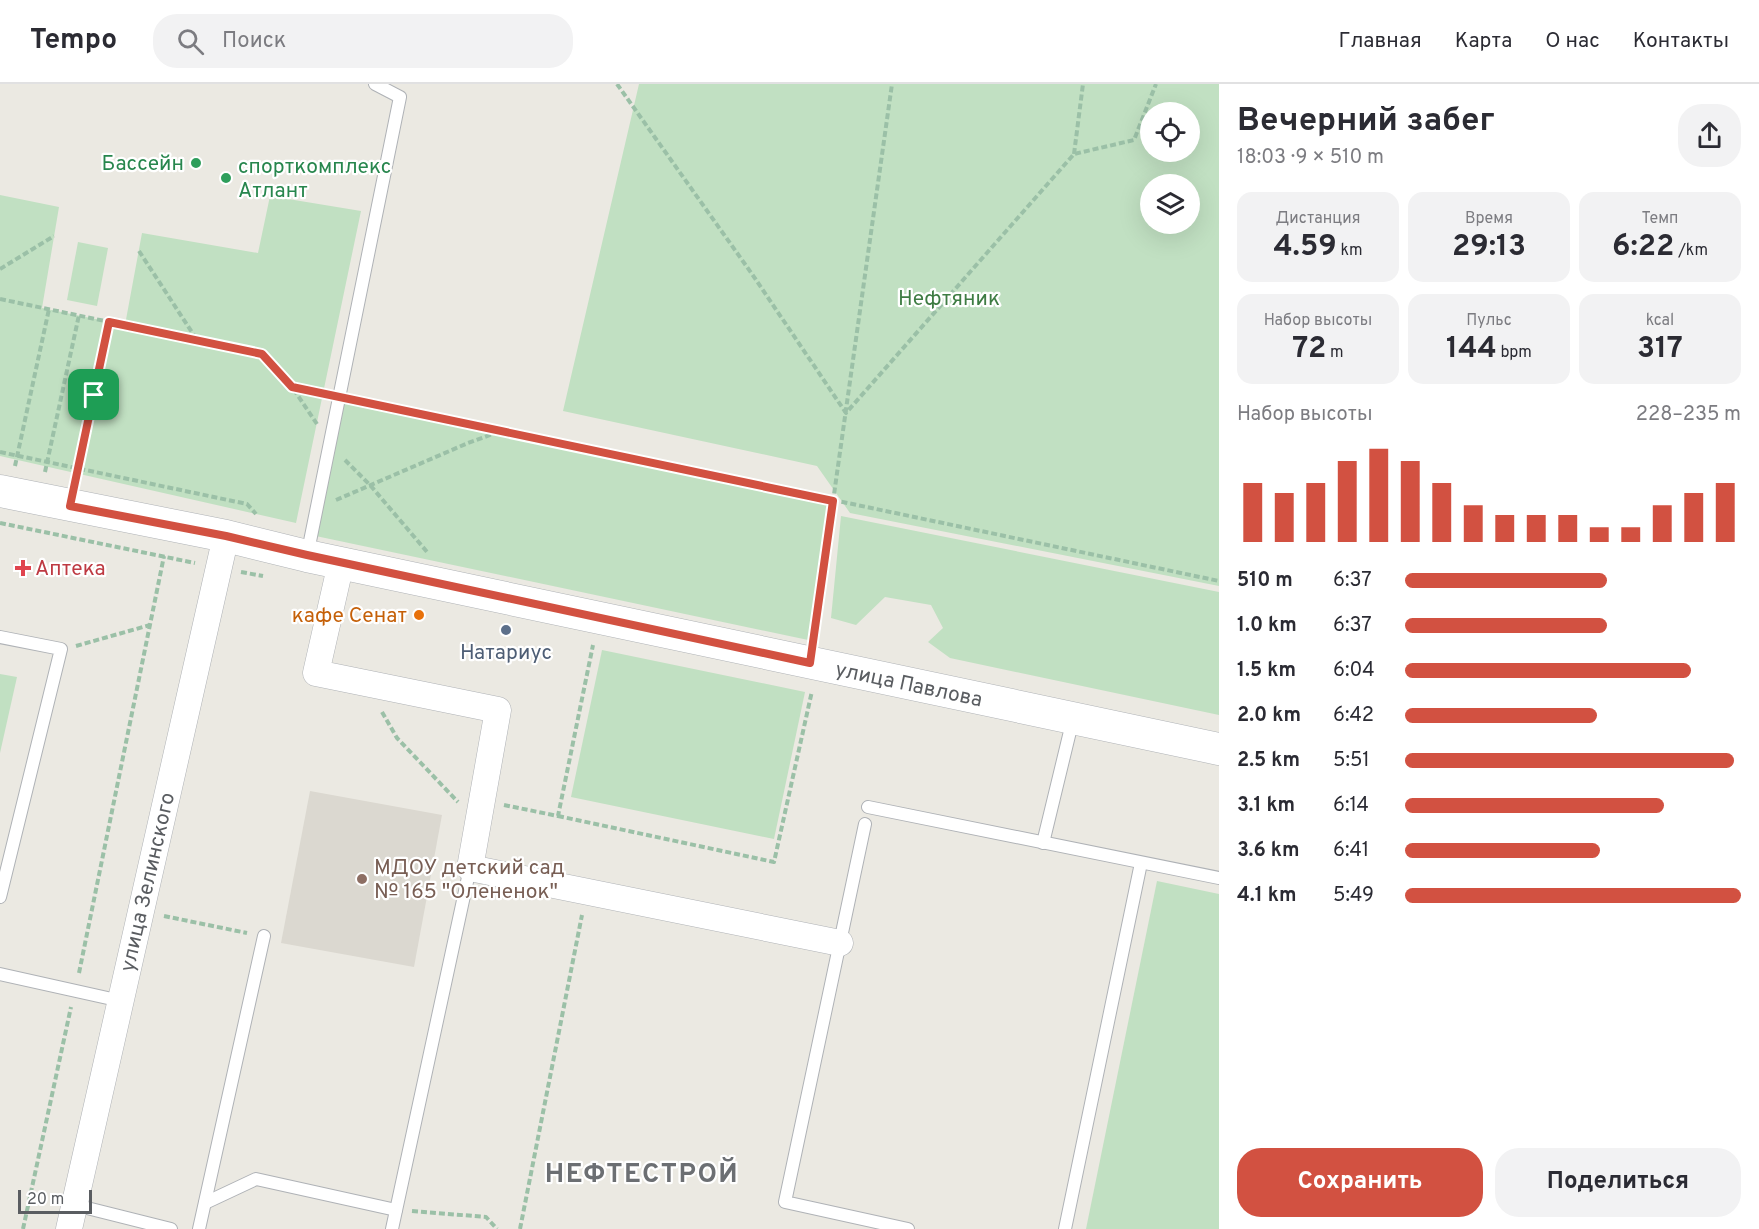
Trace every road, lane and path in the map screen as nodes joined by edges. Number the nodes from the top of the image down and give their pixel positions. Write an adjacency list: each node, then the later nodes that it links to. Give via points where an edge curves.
1 (375, 84): 16 (lane, via 400,98)
2 (617, 84): 17 (path)
3 (892, 84): 17 (path)
4 (1083, 84): 6 (path)
5 (1156, 84): 6 (path, via 1134,140)
6 (1074, 154): 17 (path)
7 (54, 236): 9 (path)
8 (139, 250): 14 (path)
9 (0, 269)
10 (0, 299): 11 (path)
11 (49, 309): 12 (path); 21 (path)
12 (78, 315): 13 (path); 22 (path)
13 (109, 322): 14 (path); 24 (path)
14 (197, 341): 15 (path, via 262,354)
15 (292, 387): 16 (path); 19 (path)
16 (339, 396): 18 (path); 19 (lane)
17 (846, 413): 23 (path)
18 (502, 431): 20 (path); 23 (path)
19 (329, 445): 20 (path); 25 (lane)
20 (370, 485): 25 (path); 29 (path)
21 (4, 492): 22 (street, улица Павлова)
22 (39, 499): 24 (street, улица Павлова)
23 (833, 501): 31 (path); 36 (path)
24 (70, 506): 26 (street, улица Павлова)
25 (316, 509): 27 (lane)
26 (226, 536): 27 (street, улица Павлова); 56 (street, улица Зелинского)
27 (307, 555): 30 (street, улица Павлова)
28 (164, 556): 32 (path)
29 (435, 560)
30 (341, 562): 36 (street, улица Павлова); 47 (street, via 316,673 498,710)
31 (1219, 581)
32 (150, 626): 35 (path); 55 (path)
33 (0, 636): 35 (lane)
34 (593, 644): 43 (path)
35 (61, 649): 49 (lane)
36 (810, 663): 38 (street, улица Павлова); 43 (path, via 812,688 774,862)
37 (380, 707): 41 (path, via 397,738)
38 (1073, 719): 39 (street, улица Павлова); 45 (lane)
39 (1219, 749)
40 (494, 803): 43 (path)
41 (462, 807)
42 (868, 807): 45 (lane)
43 (558, 816)
44 (865, 824): 53 (lane)
45 (1043, 843): 46 (lane)
46 (1141, 863): 48 (lane); 67 (lane)
47 (470, 868): 53 (street); 58 (lane)
48 (1219, 878)
49 (0, 897)
50 (584, 904): 65 (path)
51 (163, 916): 52 (path)
52 (264, 936): 57 (lane)
53 (840, 944): 66 (lane, via 785,1202)
54 (0, 974): 55 (lane)
55 (75, 989): 56 (lane); 60 (path)
56 (121, 1001): 59 (street, улица Зелинского)
57 (205, 1203): 58 (lane, via 256,1179); 62 (lane)
58 (396, 1210): 63 (lane); 64 (path, via 486,1217)
59 (72, 1217): 61 (lane)
60 (23, 1229)
61 (171, 1229)
62 (199, 1229)
63 (392, 1229)
64 (496, 1229)
65 (520, 1229)
66 (908, 1229)
67 (1065, 1229)

